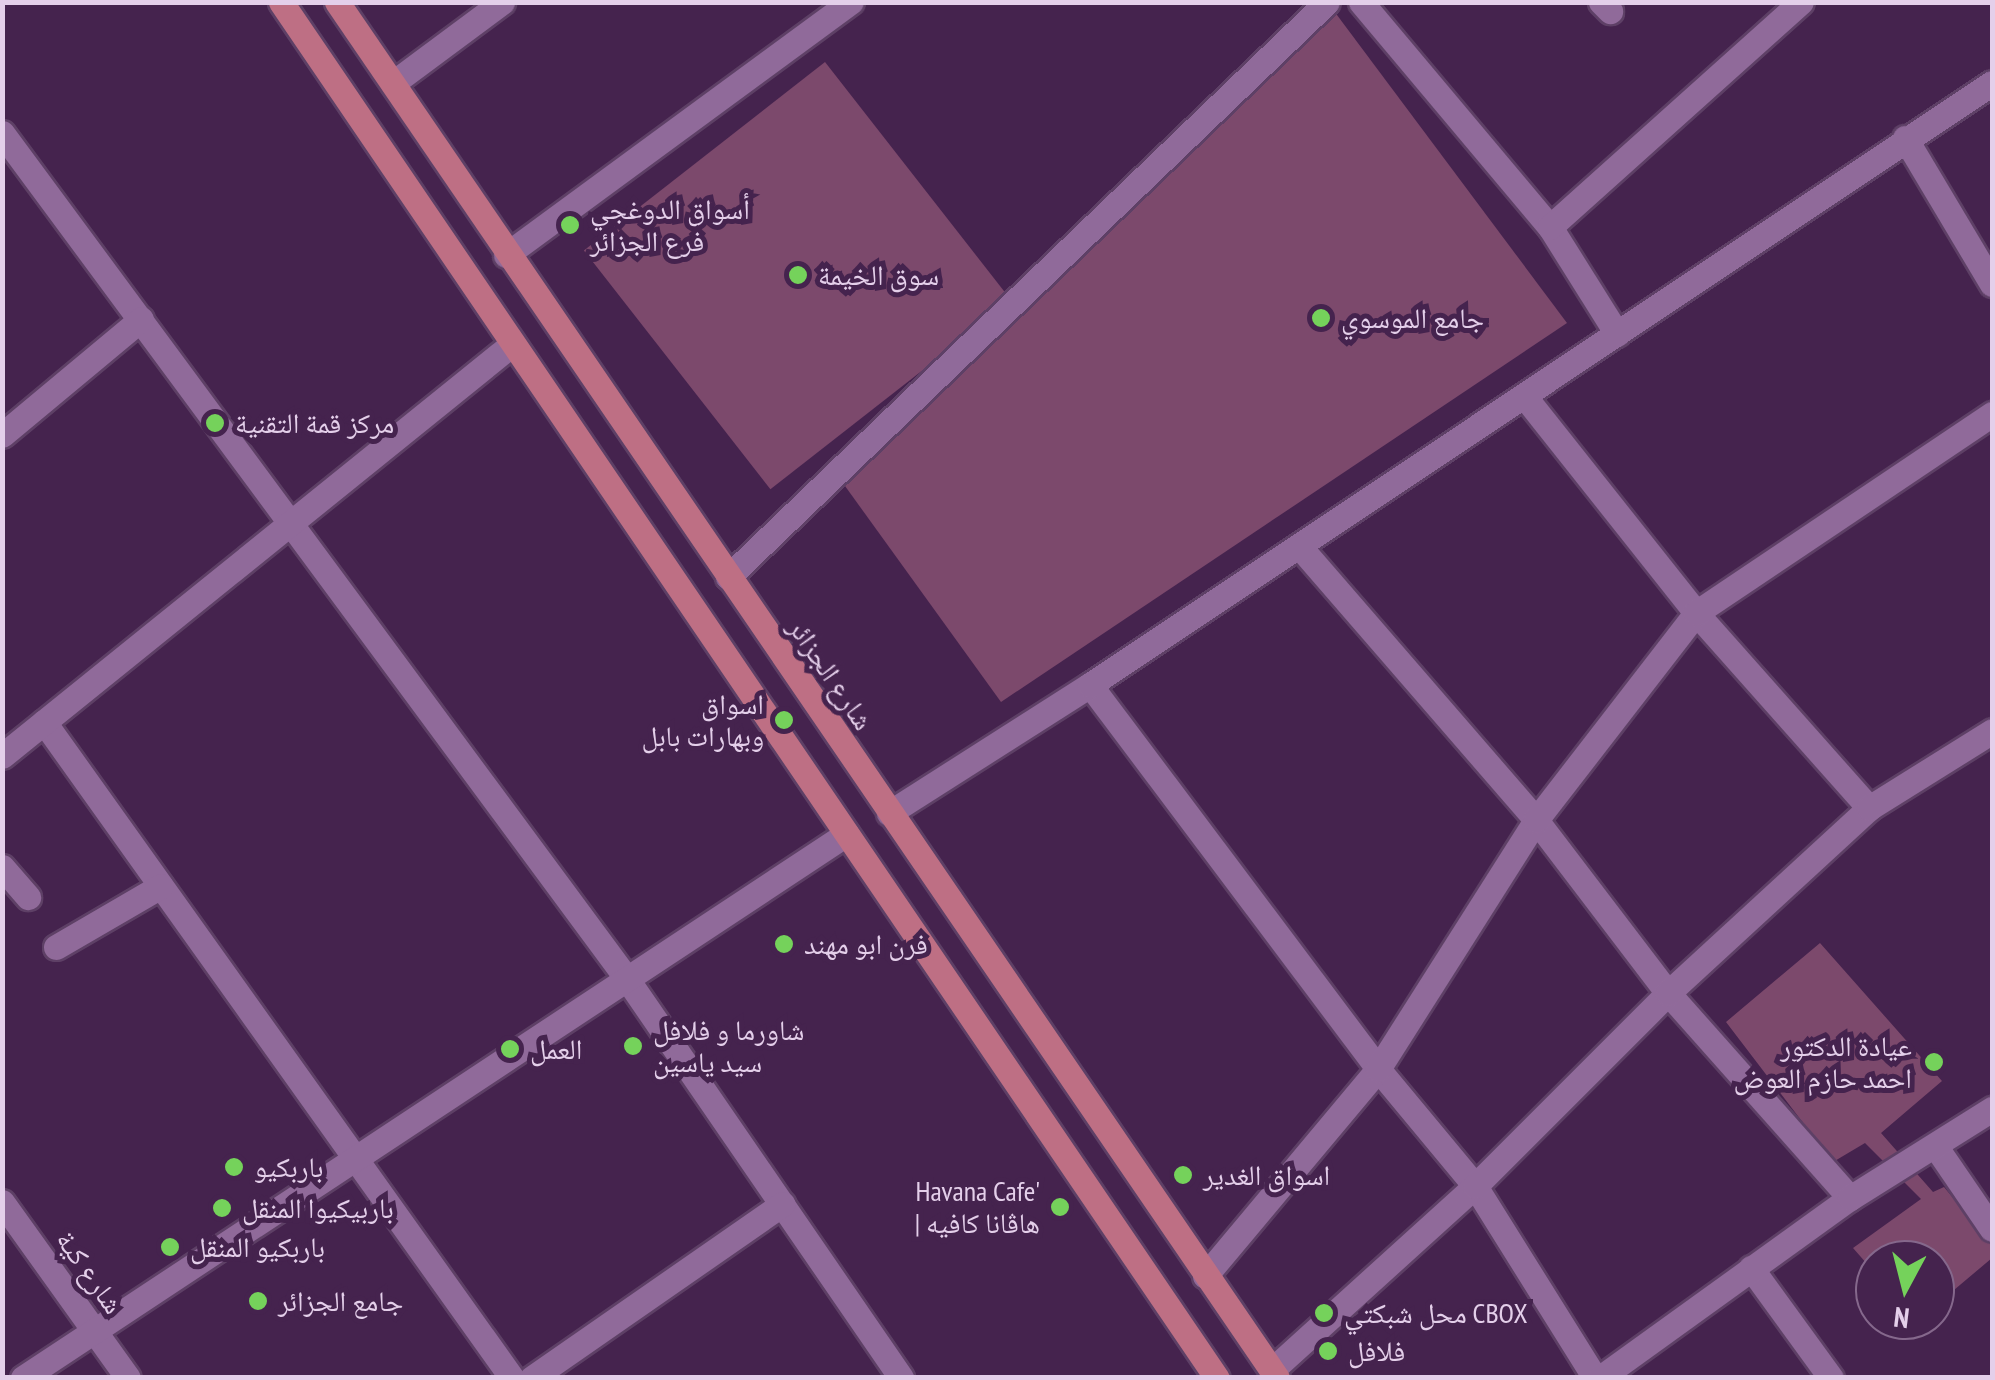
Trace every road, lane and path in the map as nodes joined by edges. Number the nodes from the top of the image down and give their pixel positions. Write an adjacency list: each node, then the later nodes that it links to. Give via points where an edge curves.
1 (281, 2): 17 (main road)
2 (337, 2): 9 (main road, شارع الجزائر)
3 (502, 2): 9 (street)
4 (851, 2): 13 (street)
5 (1327, 2): 23 (street)
6 (1361, 2): 12 (street)
7 (1800, 2): 12 (street)
8 (1992, 82): 11 (street)
9 (393, 83): 13 (main road, شارع الجزائر)
10 (3, 134): 15 (street)
11 (1905, 138): 14 (street); 16 (street)
12 (1550, 227): 16 (street)
13 (506, 254): 23 (main road, شارع الجزائر)
14 (1992, 284)
15 (141, 319): 20 (street); 21 (street)
16 (1617, 334): 18 (street)
17 (511, 345): 21 (street); 32 (main road)
18 (1524, 397): 22 (street); 24 (street)
19 (1992, 414): 24 (street)
20 (2, 435)
21 (290, 523): 26 (street); 37 (street)
22 (1298, 546): 25 (street); 31 (street)
23 (728, 577): 30 (main road, شارع الجزائر)
24 (1696, 613): 29 (street); 31 (street)
25 (1090, 685): 30 (street); 39 (street)
26 (44, 722): 28 (street); 34 (street)
27 (1992, 731): 29 (street)
28 (2, 756)
29 (1868, 808): 38 (street)
30 (889, 813): 49 (main road, شارع الجزائر)
31 (1536, 820): 38 (street); 39 (street)
32 (846, 834): 37 (street); 57 (main road)
33 (2, 866): 35 (street)
34 (160, 886): 36 (street); 42 (street)
35 (28, 897)
36 (56, 947)
37 (627, 979): 42 (street); 46 (street)
38 (1668, 993): 43 (street); 44 (street)
39 (1378, 1069): 43 (street); 49 (street)
40 (1992, 1109): 41 (street)
41 (1936, 1147): 44 (street); 47 (street)
42 (355, 1157): 50 (street); 54 (street)
43 (1475, 1186): 51 (street); 58 (street)
44 (1850, 1198): 48 (street)
45 (2, 1202): 50 (street, شارع كية)
46 (782, 1204): 55 (street); 56 (street)
47 (1992, 1229)
48 (1752, 1268): 58 (street); 59 (street)
49 (1205, 1276): 51 (main road, شارع الجزائر)
50 (94, 1330): 52 (street); 53 (street, شارع كية)
51 (1274, 1374)
52 (22, 1378)
53 (128, 1378)
54 (512, 1378)
55 (532, 1378)
56 (902, 1378)
57 (1217, 1378)
58 (1598, 1378)
59 (1831, 1378)

